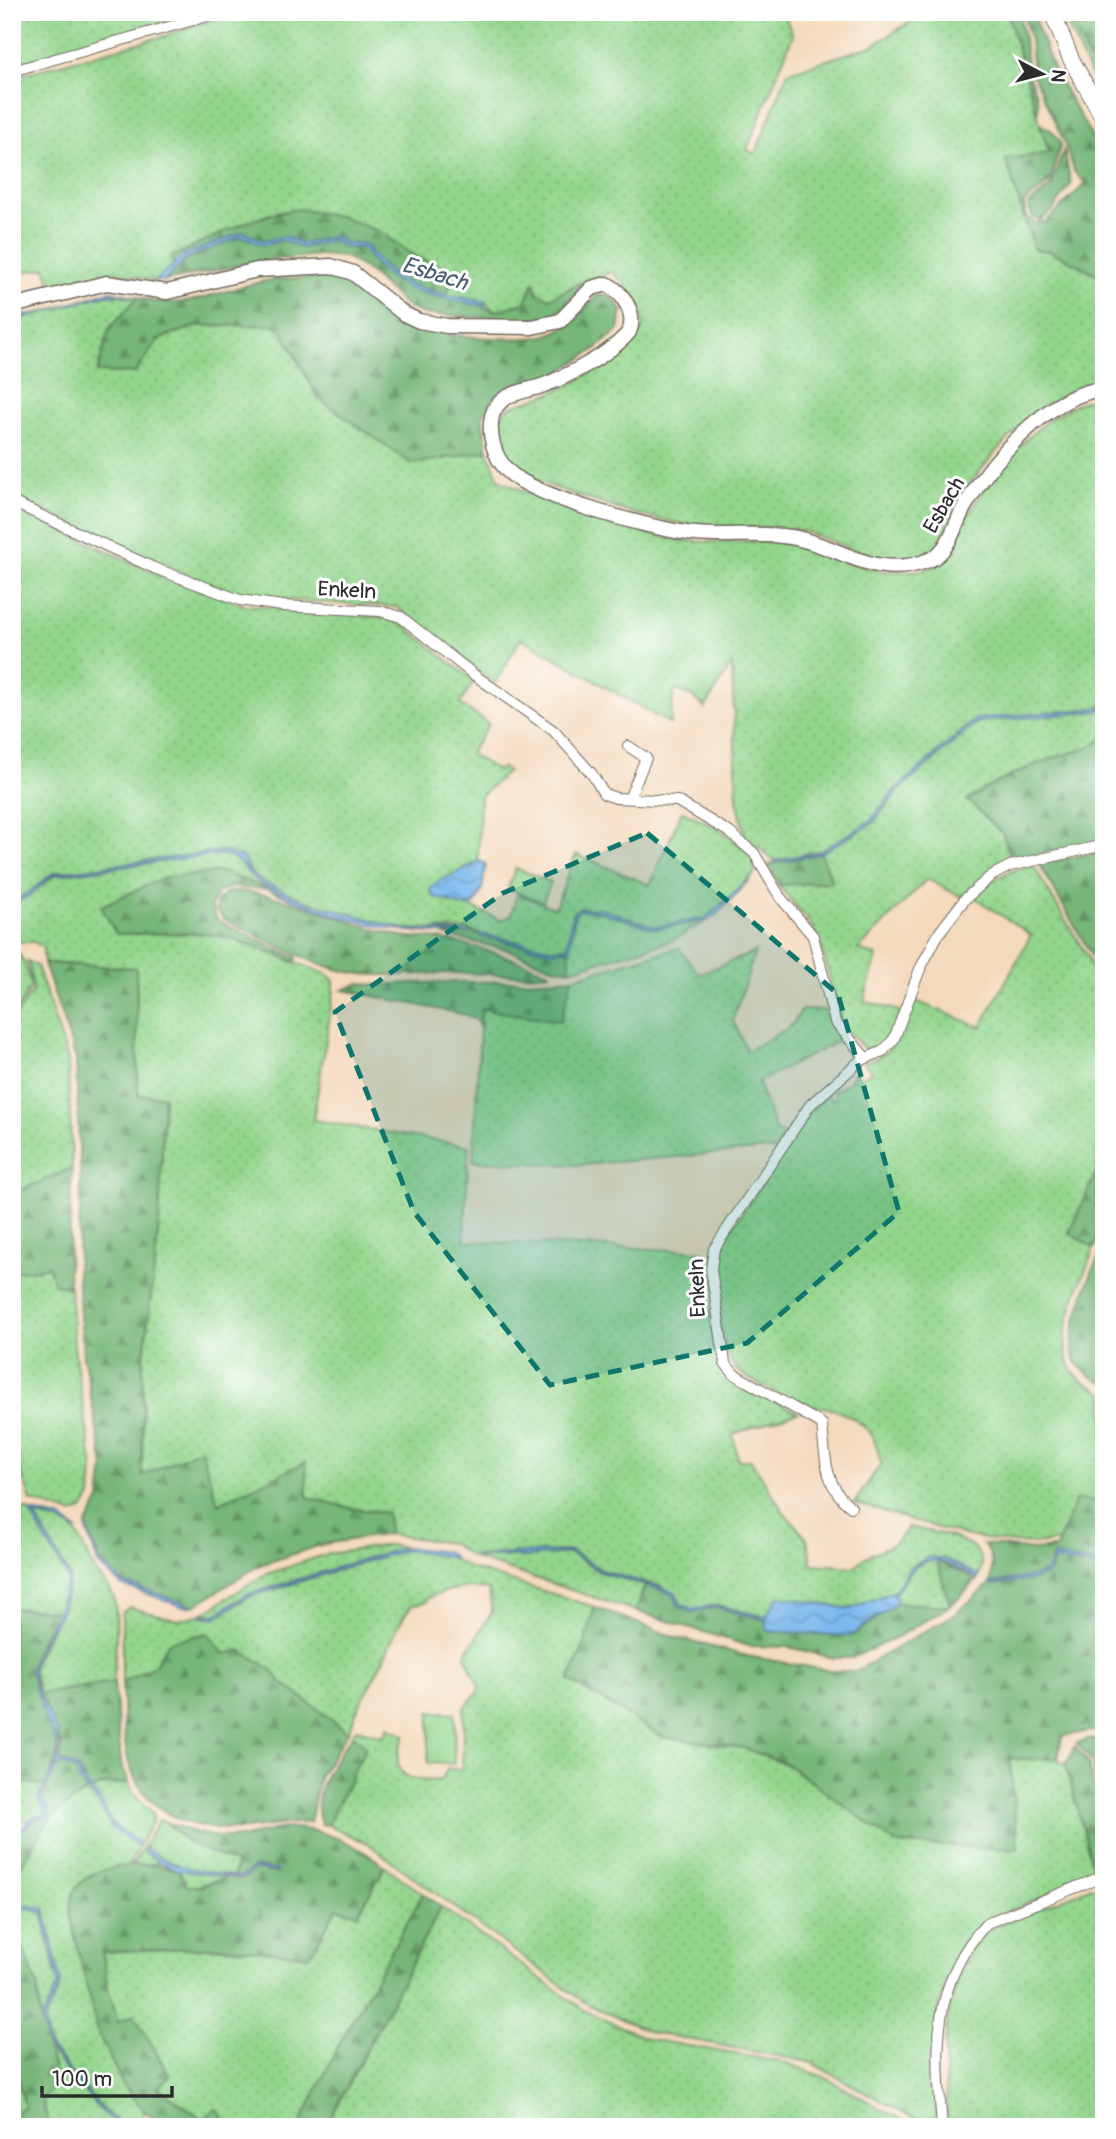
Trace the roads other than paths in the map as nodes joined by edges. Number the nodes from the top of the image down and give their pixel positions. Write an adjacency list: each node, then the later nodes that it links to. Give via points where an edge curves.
1 (222, 12): 3 (street)
2 (1052, 12): 4 (main road, via 1076,69)
3 (14, 71)
4 (1104, 118)
5 (12, 306): 6 (street, Esbach, via 107,283 167,292 257,270 319,266 353,273 404,314 428,323 532,327 560,321 592,288 607,284 629,309 629,332 575,370 510,395 496,406 492,437 508,472 550,493 669,530 790,537 856,561 885,566 921,563 940,553 972,494 1005,454 1067,398)
6 (1104, 389)
7 (12, 502): 9 (street, Enkeln, via 154,568 240,600 380,611 401,617 554,731 592,774 602,793)
8 (628, 747): 9 (street, via 646,758)
9 (629, 799): 11 (street, Enkeln, via 677,801 754,853 780,897 813,936 835,1022)
10 (1104, 845): 11 (street, Enkeln, via 1010,866 974,889 939,933 894,1039 883,1051)
11 (865, 1057): 12 (street, Enkeln, via 810,1105 719,1239 712,1269 724,1363 734,1374 822,1424 831,1485)
12 (851, 1507)
13 (1104, 1877): 14 (street, via 987,1923 973,1937 950,1982 938,2024)
14 (942, 2127)

